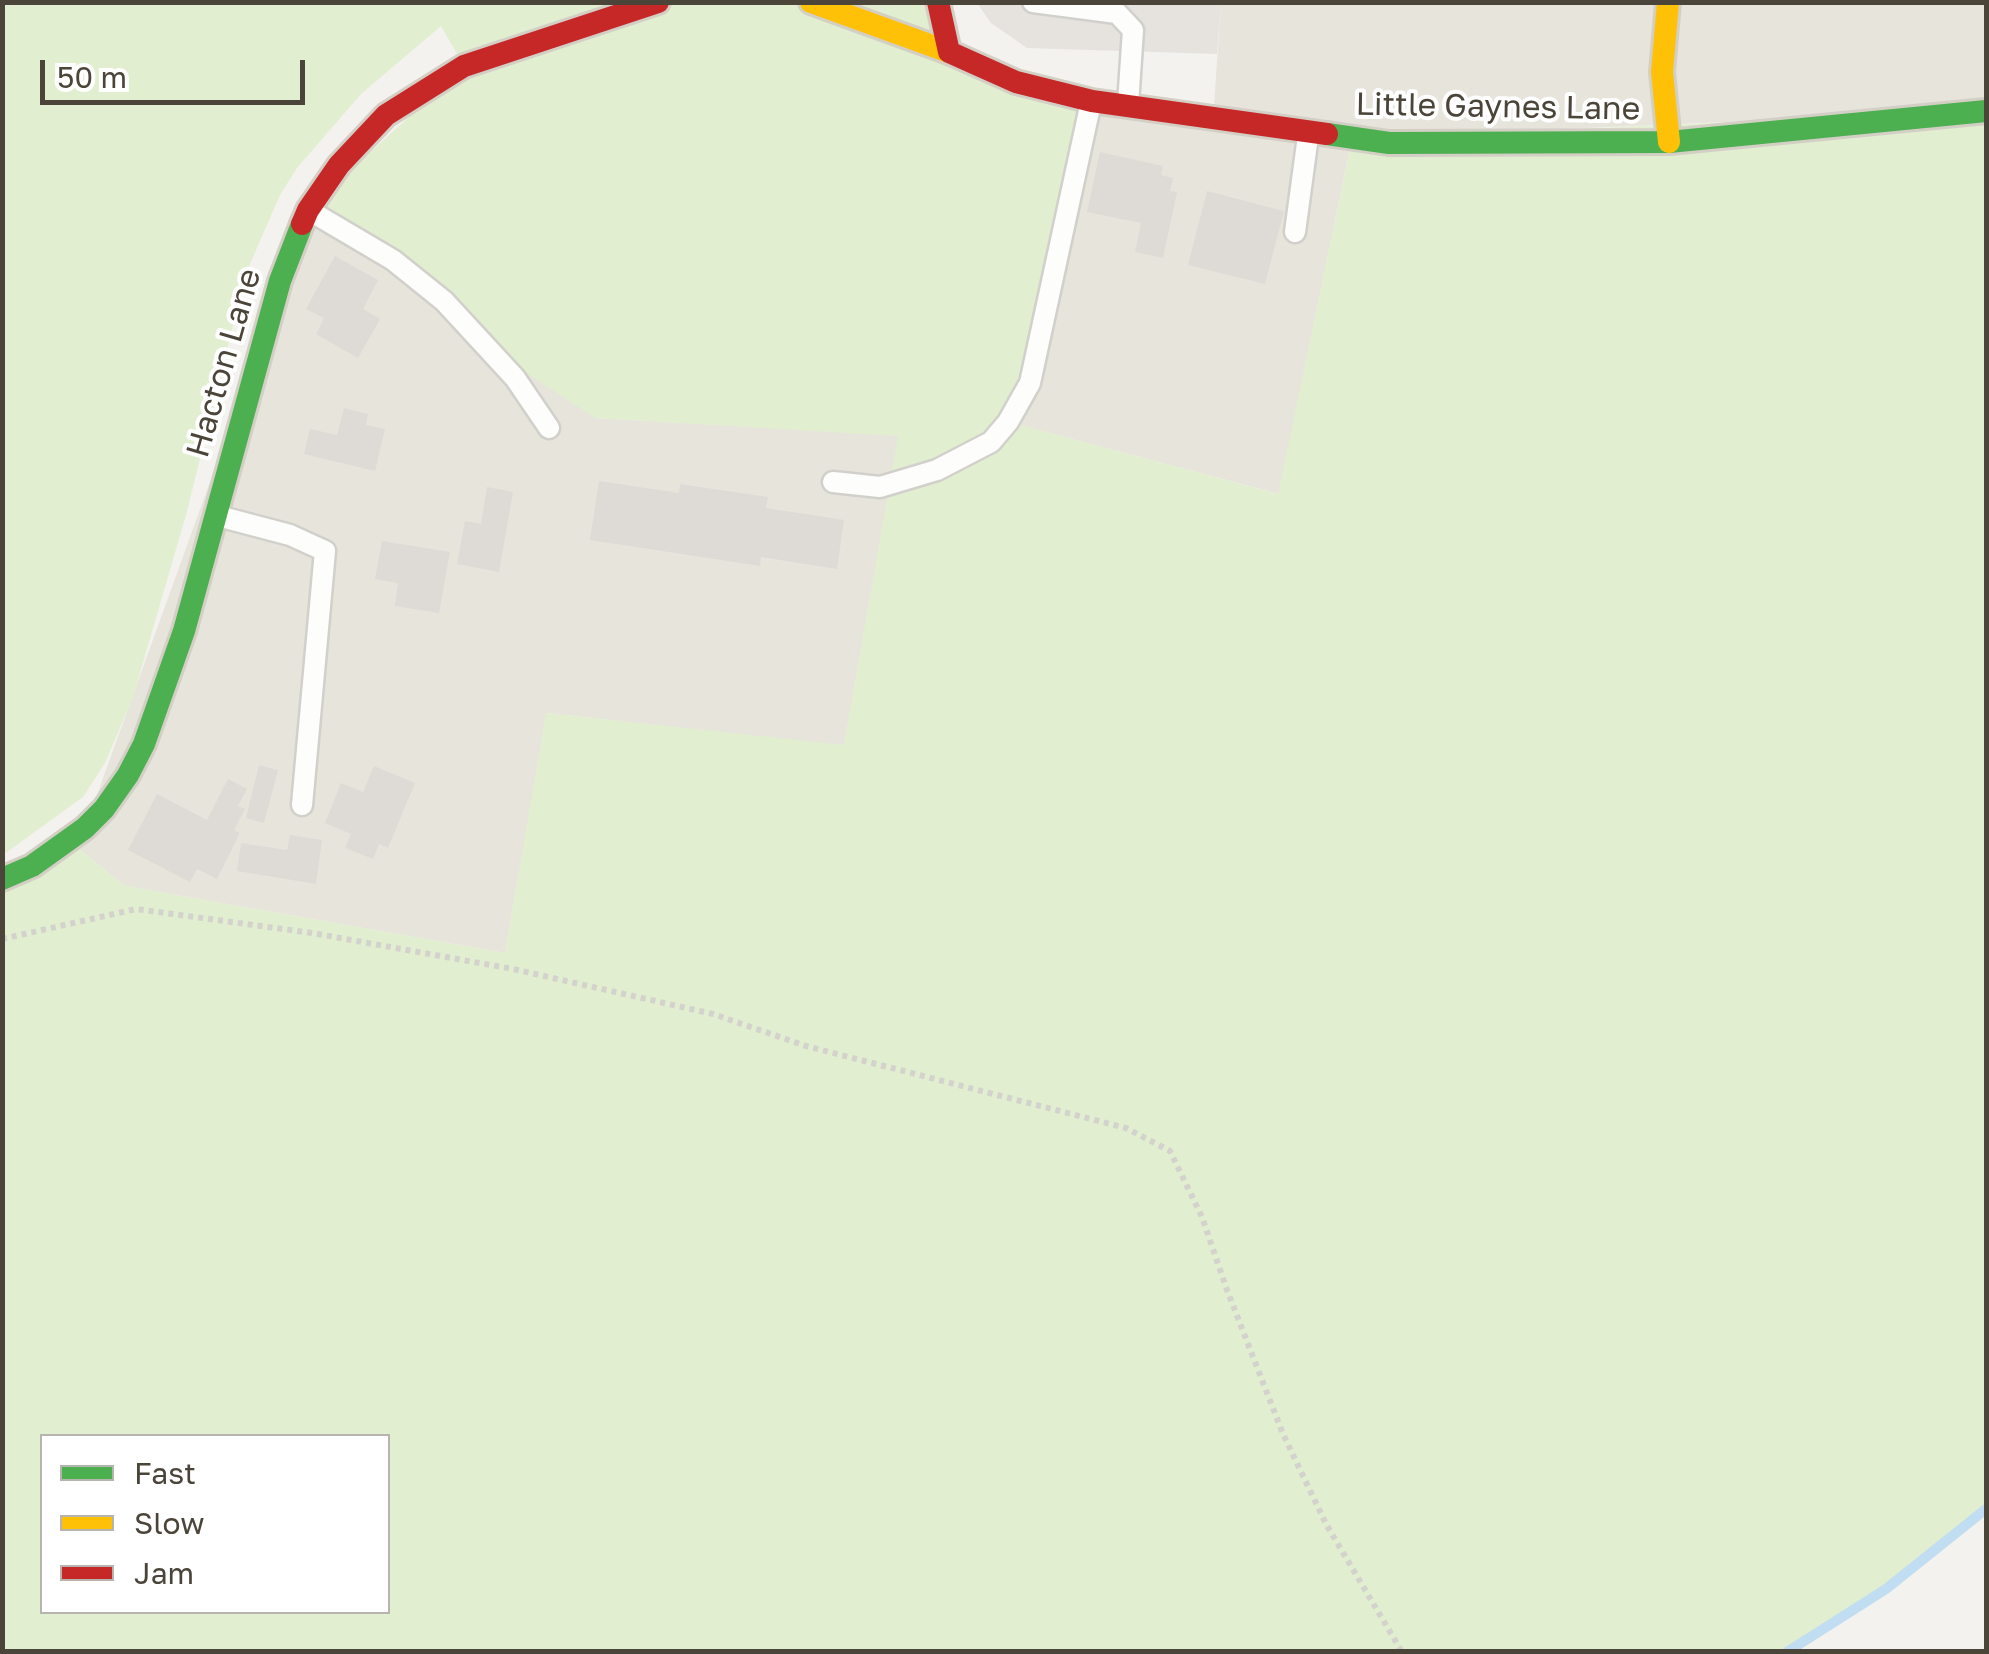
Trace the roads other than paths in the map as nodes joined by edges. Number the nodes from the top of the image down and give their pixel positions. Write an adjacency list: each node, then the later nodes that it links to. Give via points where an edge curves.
1 (658, 2): 12 (street, Hacton Lane, via 464,66 386,116)
2 (811, 2): 6 (street, Little Gaynes Lane)
3 (938, 2): 6 (street)
4 (1032, 2): 8 (lane, via 1117,13 1133,30)
5 (1668, 2): 11 (street, via 1662,72)
6 (949, 52): 7 (street, Little Gaynes Lane, via 1016,82)
7 (1092, 100): 8 (street, Little Gaynes Lane); 15 (lane, via 1030,383 1008,422 991,442 937,470 880,488)
8 (1128, 106): 10 (street, Little Gaynes Lane)
9 (1986, 111): 11 (street, Little Gaynes Lane)
10 (1308, 134): 11 (street, Little Gaynes Lane, via 1389,143); 13 (lane)
11 (1668, 142)
12 (308, 210): 14 (lane, via 393,260 444,301 515,378); 16 (street, Hacton Lane, via 280,281)
13 (1294, 232)
14 (549, 428)
15 (832, 482)
16 (216, 516): 17 (lane, via 290,534 325,551); 18 (street, Hacton Lane, via 166,686 128,775 85,828)
17 (302, 805)
18 (2, 879)

